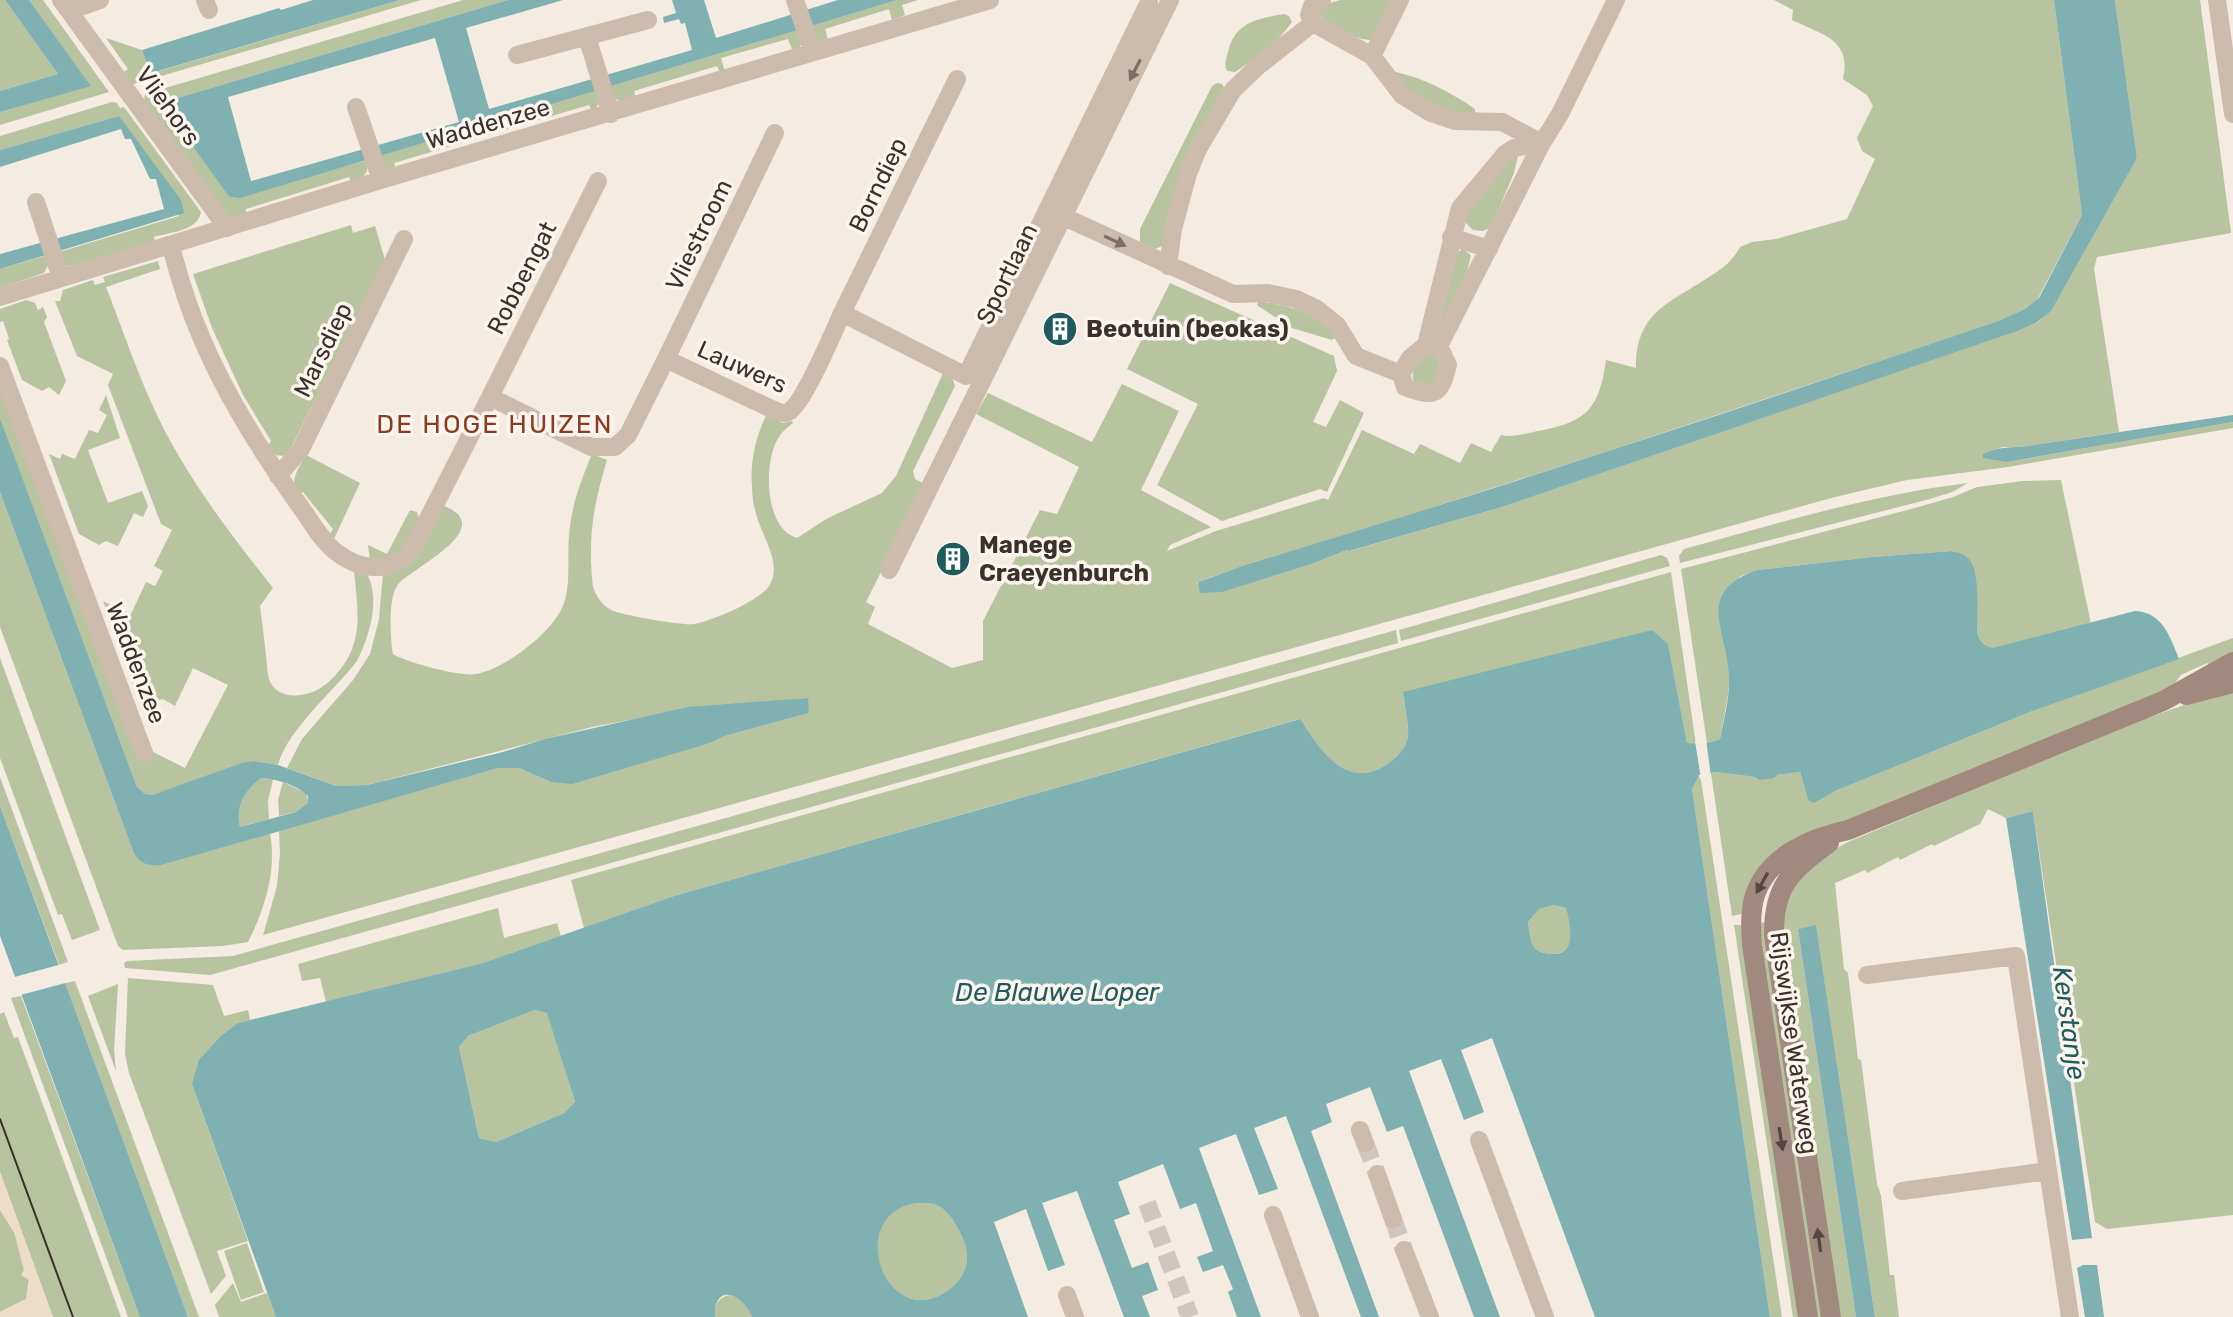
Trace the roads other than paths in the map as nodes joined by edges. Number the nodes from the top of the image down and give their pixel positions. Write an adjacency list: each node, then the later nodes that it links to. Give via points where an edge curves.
1 (100, 0): 10 (street, Vliehors)
2 (990, 0): 14 (street, Waddenzee)
3 (1170, 0): 26 (street, Sportlaan, one-way to 26)
4 (1322, 0): 12 (street, via 1309,15)
5 (1400, 0): 16 (street)
6 (1616, 0): 22 (street)
7 (2217, 0): 20 (street)
8 (1149, 2): 35 (street, via 966,376)
9 (796, 3): 14 (street)
10 (65, 6): 27 (street, Vliehors)
11 (648, 20): 13 (street)
12 (1313, 23): 16 (street); 32 (street, via 1233,90 1188,174)
13 (587, 37): 15 (street); 19 (street)
14 (813, 52): 19 (street, Waddenzee)
15 (517, 55)
16 (1372, 56): 22 (street, via 1402,95 1431,113 1455,121 1502,122)
17 (957, 79): 35 (street, Borndiep)
18 (356, 107): 23 (street)
19 (611, 114): 23 (street, Waddenzee)
20 (2233, 114)
21 (775, 133): 37 (street, Vliestroom)
22 (1542, 143): 28 (street, via 1505,154 1460,208); 31 (street)
23 (378, 172): 27 (street, Waddenzee)
24 (598, 181): 40 (street, Robbengat)
25 (36, 202): 33 (street)
26 (1062, 216): 32 (street, one-way to 32); 42 (street, Sportlaan)
27 (227, 228): 30 (street, Waddenzee)
28 (1451, 237): 31 (street); 36 (street)
29 (404, 239): 41 (street, Marsdiep, via 301,449)
30 (171, 246): 33 (street, Waddenzee); 41 (street, via 202,339)
31 (1489, 249): 36 (street)
32 (1168, 266): 39 (street, via 1233,294 1296,299 1337,325 1356,356)
33 (61, 278): 34 (street, Waddenzee)
34 (0, 297)
35 (842, 313): 37 (street, Lauwers, via 802,397 786,413)
36 (1432, 346): 39 (street, via 1410,358); 39 (street, via 1448,365 1443,385 1434,393 1423,393 1405,387)
37 (666, 359): 40 (street, Lauwers, via 628,435 615,447 591,447)
38 (0, 366): 46 (street, Waddenzee)
39 (1401, 374)
40 (490, 397): 41 (street, via 412,550 399,563 377,568 333,550)
41 (278, 476)
42 (889, 570)
43 (2233, 662): 45 (main road, Rijswijkse Waterweg)
44 (2233, 683): 45 (main road, Rijswijkse Waterweg)
45 (2163, 701): 47 (main road, Rijswijkse Waterweg)
46 (144, 753)
47 (1848, 830): 61 (main road, Rijswijkse Waterweg, one-way to 61, via 1822,835 1775,864 1755,895 1751,924); 62 (main road, Rijswijkse Waterweg, one-way to 47, via 1774,916 1780,892 1794,871)
48 (1867, 975): 50 (street, via 2016,956)
49 (1479, 1140): 60 (street)
50 (2048, 1171): 52 (street); 63 (street)
51 (1377, 1174): 54 (street)
52 (1902, 1191)
53 (1273, 1215): 58 (street)
54 (1393, 1219)
55 (1404, 1250): 59 (street)
56 (1067, 1295): 57 (street)
57 (1075, 1317)
58 (1310, 1317)
59 (1430, 1317)
60 (1545, 1317)
61 (1808, 1317)
62 (1831, 1317)
63 (2070, 1317)

